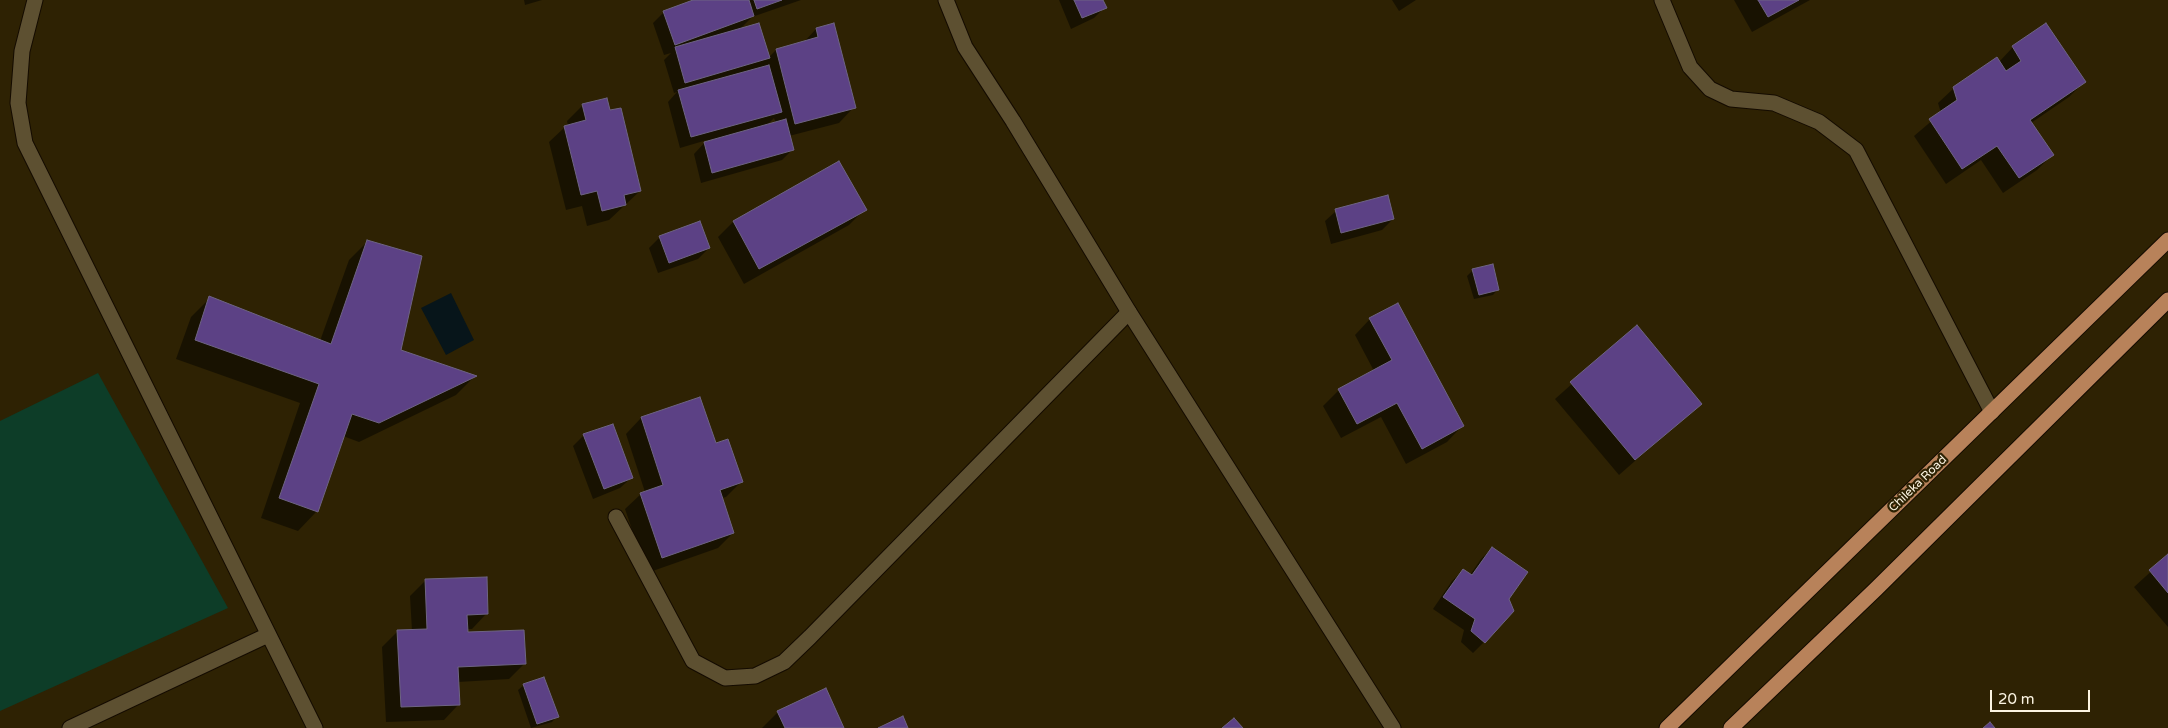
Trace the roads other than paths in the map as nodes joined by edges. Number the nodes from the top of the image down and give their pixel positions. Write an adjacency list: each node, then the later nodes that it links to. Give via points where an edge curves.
1 (35, 0): 9 (street, via 22,51 18,103 25,144)
2 (946, 0): 6 (street, via 965,47)
3 (1662, 0): 7 (street, via 1690,67 1710,89 1731,99 1774,103 1819,122 1856,150)
4 (2168, 240): 7 (highway, Chileka Road)
5 (2168, 300): 14 (highway)
6 (1129, 312): 8 (street, via 810,637 784,662 755,676 724,678 693,661); 12 (street)
7 (1992, 412): 13 (highway, Chileka Road)
8 (616, 517)
9 (268, 635): 10 (street); 11 (street)
10 (70, 728)
11 (315, 728)
12 (1393, 728)
13 (1667, 728)
14 (1731, 728)

